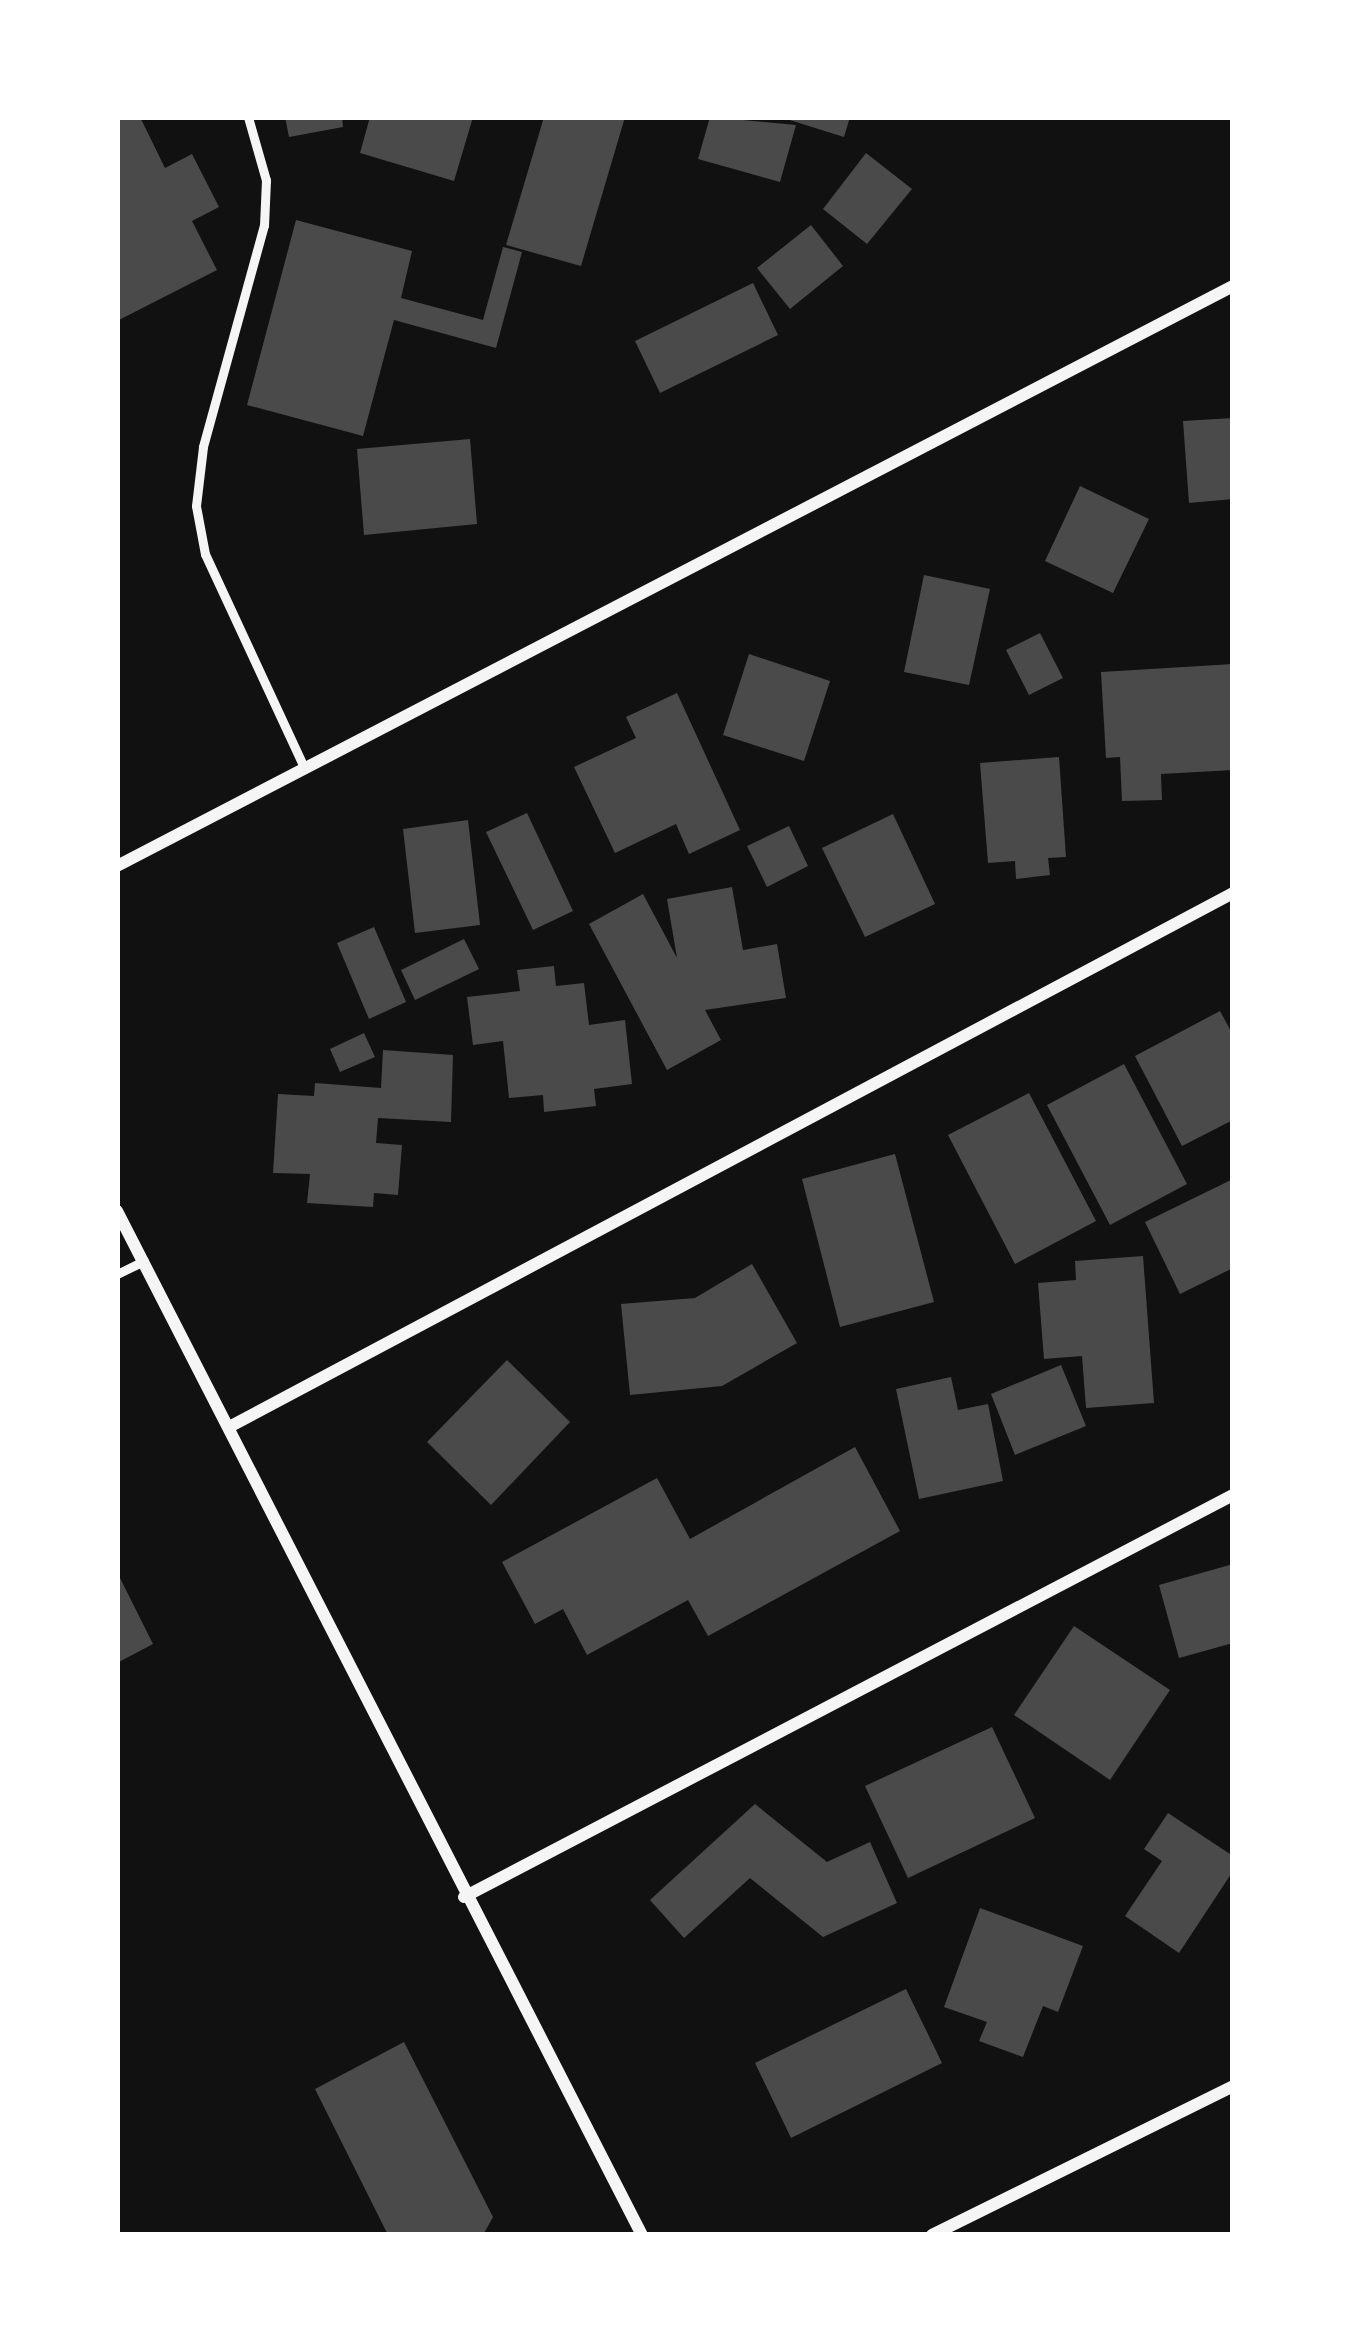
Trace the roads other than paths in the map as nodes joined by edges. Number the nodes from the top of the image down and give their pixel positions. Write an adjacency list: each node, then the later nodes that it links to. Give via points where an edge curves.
1 (248, 117): 3 (lane, via 266,180 264,225 203,447 196,506 205,554)
2 (1233, 286): 3 (street)
3 (305, 769): 4 (street)
4 (117, 866)
5 (1233, 893): 9 (street)
6 (117, 1211): 7 (street)
7 (144, 1261): 8 (lane); 9 (street)
8 (117, 1274)
9 (231, 1426): 11 (street)
10 (1233, 1495): 11 (street)
11 (464, 1897): 13 (street)
12 (1233, 2086): 14 (street)
13 (642, 2235)
14 (932, 2235)

